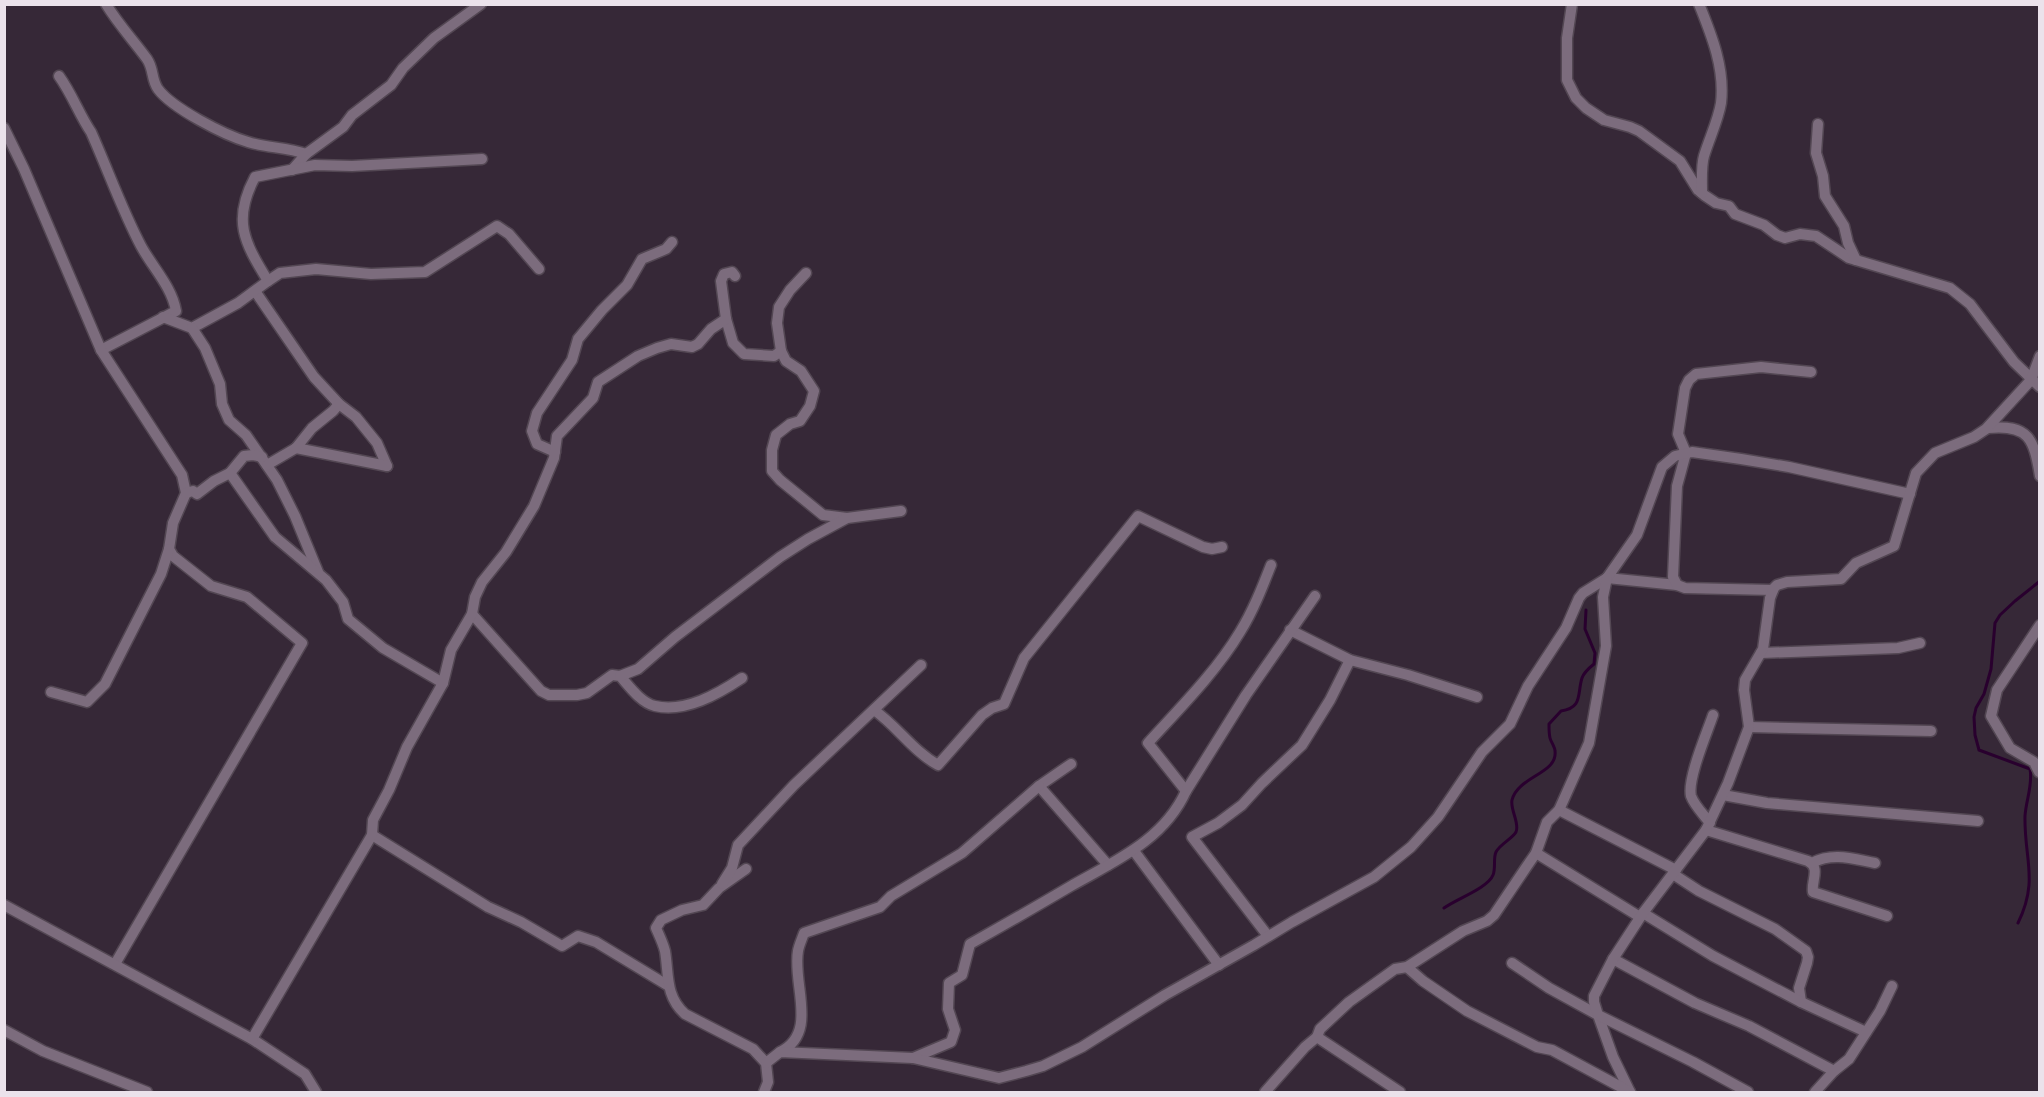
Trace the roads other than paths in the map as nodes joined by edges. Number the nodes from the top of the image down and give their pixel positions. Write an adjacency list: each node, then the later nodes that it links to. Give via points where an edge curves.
1 (106, 4): 8 (street, via 152,67 153,82 159,91 177,105 202,123 248,142)
2 (480, 4): 8 (street, via 434,38 391,85 352,115 344,127)
3 (1572, 4): 11 (street, via 1567,81 1576,98 1604,120 1639,131 1669,152)
4 (1699, 4): 11 (street, via 1721,73 1718,115 1703,158)
5 (58, 76): 19 (street, via 91,132 141,246 175,303 176,311)
6 (1818, 124): 13 (street, via 1816,153 1825,196 1844,226)
7 (4, 128): 22 (street)
8 (306, 154): 10 (street)
9 (482, 159): 10 (street, via 328,164)
10 (292, 170): 17 (street, via 255,177 242,213 242,231)
11 (1702, 193): 13 (street, via 1777,235 1816,236)
12 (672, 242): 30 (street, via 666,249 642,259 627,285 578,339 572,360 537,413 532,431 537,444)
13 (1856, 260): 26 (street, via 1950,288 1962,296)
14 (539, 269): 17 (street, via 497,226 425,272 370,274 316,269 280,273)
15 (806, 273): 23 (street, via 779,307)
16 (735, 276): 20 (street, via 732,272 724,274 721,281)
17 (268, 281): 18 (street)
18 (255, 291): 21 (street); 27 (street, via 314,376)
19 (163, 317): 21 (street); 22 (street)
20 (726, 319): 23 (street, via 734,343 744,354 774,356); 30 (street, via 692,347 671,344 657,348 598,382 593,399 557,436)
21 (192, 328): 32 (street, via 220,384 229,420)
22 (101, 350): 35 (street, via 182,475)
23 (781, 351): 38 (street, via 786,361 807,377 814,391 800,421 776,435 772,471 823,515)
24 (2040, 356): 26 (street)
25 (1812, 372): 31 (street, via 1761,367 1696,374 1685,388 1678,434)
26 (2035, 383): 28 (street)
27 (339, 404): 29 (street); 29 (street, via 356,417 377,443 387,466)
28 (1988, 428): 34 (street, via 2007,426 2025,433 2034,444); 36 (street, via 1924,462)
29 (296, 448): 32 (street)
30 (555, 452): 47 (street, via 534,506 482,582)
31 (1686, 453): 36 (street, via 1789,467); 43 (street, via 1662,467 1636,535); 44 (street, via 1677,486 1672,566)
32 (265, 461): 33 (street, via 253,455 244,456); 42 (street, via 295,516)
33 (230, 473): 35 (street, via 197,494 193,490); 42 (street, via 275,537)
34 (2040, 476)
35 (186, 493): 40 (street, via 173,523)
36 (1910, 494): 45 (street, via 1894,546 1856,562 1841,579 1782,583)
37 (901, 511): 38 (street)
38 (847, 518): 54 (street, via 780,558 638,669)
39 (1222, 547): 59 (street, via 1203,547 1138,516 1024,658 1005,704 982,715 938,765 927,760)
40 (169, 549): 57 (street, via 161,574 105,684 87,702); 86 (street, via 211,586 248,597 302,643)
41 (1271, 565): 66 (street, via 1239,634 1202,683 1148,743)
42 (318, 573): 56 (street, via 343,603 348,619 363,633)
43 (1607, 578): 44 (street); 68 (street, via 1603,597 1606,646 1589,743); 83 (street, via 1583,593 1510,724 1482,752 1438,817 1411,847 1374,877)
44 (1677, 585): 45 (street)
45 (1773, 590): 51 (street)
46 (1315, 596): 49 (street)
47 (472, 614): 54 (street, via 541,691 549,695 587,693 612,675); 56 (street, via 451,650)
48 (2040, 625): 64 (street, via 1998,690 1991,716 2010,748 2034,762)
49 (1290, 630): 52 (street); 66 (street)
50 (1920, 643): 51 (street, via 1898,648)
51 (1761, 653): 61 (street, via 1745,680)
52 (1350, 660): 58 (street); 83 (street, via 1302,745 1242,805 1192,837)
53 (921, 665): 59 (street)
54 (620, 676): 55 (street, via 653,706 680,706 717,694)
55 (742, 678)
56 (443, 683): 71 (street, via 373,819)
57 (51, 692)
58 (1477, 697)
59 (874, 710): 79 (street, via 794,784 738,844 732,868)
60 (1713, 715): 70 (street, via 1691,782 1691,795)
61 (1749, 727): 62 (street); 67 (street)
62 (1931, 731)
63 (1071, 764): 65 (street)
64 (2039, 772)
65 (1039, 786): 76 (street); 97 (street, via 962,853 879,907 804,933 798,952 801,1026 792,1046)
66 (1186, 791): 72 (street, via 1179,806)
67 (1723, 795): 69 (street, via 1767,803); 70 (street)
68 (1559, 810): 73 (street, via 1547,822); 78 (street)
69 (1978, 820)
70 (1708, 826): 74 (street); 78 (street)
71 (372, 835): 89 (street, via 552,942 562,946 578,936 596,942); 96 (street)
72 (1134, 852): 76 (street); 87 (street)
73 (1536, 853): 81 (street); 88 (street, via 1494,915)
74 (1812, 863): 75 (street, via 1829,856); 82 (street, via 1813,892)
75 (1875, 863)
76 (1108, 865): 98 (street, via 970,944 962,975 949,983 948,1009 955,1030 951,1042)
77 (746, 869): 79 (street)
78 (1675, 872): 81 (street); 91 (street, via 1699,891 1775,929 1806,951 1807,963 1799,988)
79 (719, 888): 89 (street, via 703,905 661,920 656,928 664,949)
80 (4, 905): 86 (street)
81 (1642, 915): 84 (street); 91 (street)
82 (1887, 916)
83 (1268, 936): 87 (street)
84 (1613, 959): 92 (street, via 1594,996); 100 (street)
85 (1512, 963): 92 (street)
86 (115, 964): 96 (street)
87 (1219, 965): 98 (street, via 1043,1066 999,1078)
88 (1407, 967): 95 (street, via 1395,969 1349,1002 1320,1029); 106 (street, via 1467,1011)
89 (667, 985): 99 (street, via 677,1007 685,1014 753,1049)
90 (1892, 986): 94 (street)
91 (1801, 1002): 94 (street)
92 (1598, 1015): 106 (street); 107 (street)
93 (4, 1030): 101 (street, via 43,1051)
94 (1866, 1032): 100 (street, via 1849,1059)
95 (1317, 1037): 104 (street); 105 (street)
96 (252, 1039): 102 (street, via 306,1074)
97 (780, 1052): 98 (street); 99 (street)
98 (913, 1058)
99 (766, 1063): 103 (street, via 768,1082)
100 (1834, 1071): 108 (street)
101 (147, 1092)
102 (316, 1092)
103 (764, 1092)
104 (1265, 1092)
105 (1400, 1092)
106 (1630, 1092)
107 (1748, 1092)
108 (1815, 1092)

